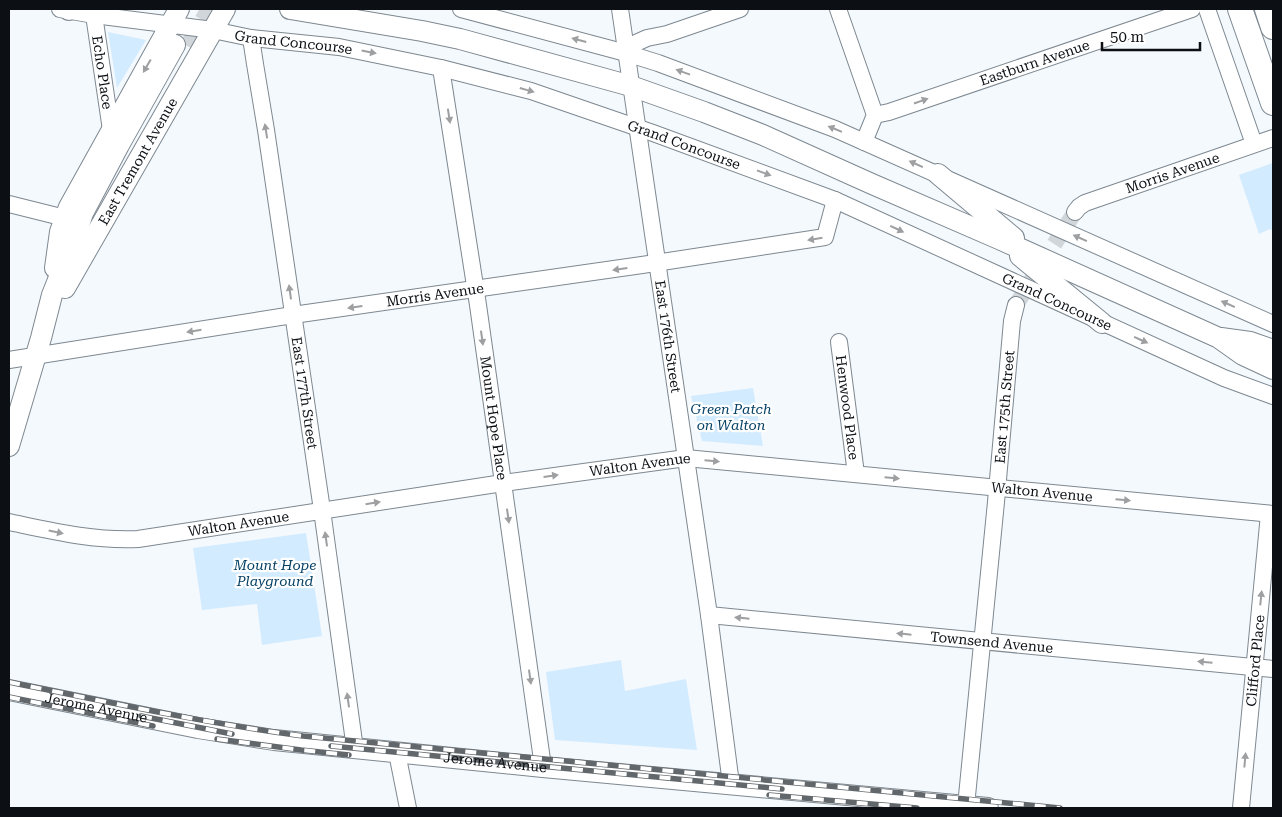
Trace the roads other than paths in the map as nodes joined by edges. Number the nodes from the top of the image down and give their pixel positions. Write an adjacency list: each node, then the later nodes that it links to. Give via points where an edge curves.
1 (65, 9): 12 (street, Grand Concourse)
2 (225, 9): 15 (main road, East Tremont Avenue)
3 (290, 9): 20 (main road, via 460,39)
4 (461, 9): 18 (street, one-way to 4)
5 (620, 9): 18 (street, East 176th Street)
6 (740, 9): 18 (street, via 647,38)
7 (838, 9): 22 (street)
8 (1192, 9): 22 (street, Eastburn Avenue, one-way to 8)
9 (1207, 9): 25 (street)
10 (1240, 9): 21 (highway)
11 (1267, 9): 14 (highway)
12 (94, 15): 13 (street, Grand Concourse); 24 (street, Echo Place)
13 (175, 16): 15 (street, Grand Concourse); 24 (main road, East Tremont Avenue, one-way to 24)
14 (1273, 27)
15 (213, 30): 16 (street, Grand Concourse); 31 (main road, East Tremont Avenue)
16 (252, 38): 19 (street, Grand Concourse, one-way to 19, via 340,47); 38 (street, East 177th Street, one-way to 16)
17 (182, 46): 31 (main road, East Tremont Avenue, via 115,153 83,213)
18 (626, 53): 20 (street, East 176th Street); 26 (street, one-way to 18)
19 (441, 68): 23 (street, Grand Concourse, one-way to 23, via 531,91); 35 (street, Mount Hope Place, one-way to 35)
20 (631, 86): 23 (street, East 176th Street); 32 (main road, via 764,135)
21 (1273, 104)
22 (875, 115): 26 (street)
23 (636, 126): 28 (street, Grand Concourse, one-way to 28); 34 (street, East 176th Street)
24 (111, 130): 31 (main road, East Tremont Avenue, via 69,206)
25 (1266, 140): 30 (street, Morris Avenue, via 1084,203)
26 (864, 142): 27 (street, one-way to 26)
27 (938, 174): 33 (main road); 40 (street, one-way to 27)
28 (835, 200): 34 (street, Morris Avenue, one-way to 34, via 825,237); 39 (street, Grand Concourse, one-way to 39)
29 (9, 204): 31 (street)
30 (1075, 212)
31 (81, 225): 37 (main road, East Tremont Avenue); 37 (main road, East Tremont Avenue, via 62,294)
32 (999, 239): 33 (main road); 39 (main road)
33 (1032, 254): 41 (main road)
34 (657, 263): 35 (street, Morris Avenue, one-way to 35); 49 (street, East 176th Street)
35 (475, 290): 38 (street, Morris Avenue, one-way to 38); 51 (street, Mount Hope Place, one-way to 51)
36 (1016, 305): 52 (street, East 175th Street)
37 (47, 311): 44 (main road, East Tremont Avenue)
38 (293, 315): 44 (street, Morris Avenue, one-way to 44); 53 (street, East 177th Street)
39 (1102, 323): 47 (street, Grand Concourse, one-way to 47, via 1224,378)
40 (1273, 324)
41 (1219, 338): 43 (main road, via 1250,342); 46 (main road, via 1243,356)
42 (839, 342): 50 (street, Henwood Place)
43 (1273, 350)
44 (35, 356): 45 (street, Morris Avenue); 48 (main road, East Tremont Avenue)
45 (9, 360)
46 (1273, 369)
47 (1273, 396)
48 (9, 446)
49 (686, 458): 50 (street, Walton Avenue, one-way to 50); 51 (street, Walton Avenue, one-way to 49); 56 (street, East 176th Street)
50 (856, 474): 52 (street, Walton Avenue, one-way to 52)
51 (503, 483): 53 (street, Walton Avenue, one-way to 51); 63 (street, Mount Hope Place, one-way to 63)
52 (997, 488): 54 (street, Walton Avenue, one-way to 54); 57 (street, East 175th Street)
53 (322, 510): 55 (street, Walton Avenue, one-way to 53, via 83,537 116,540); 61 (street, East 177th Street, one-way to 53)
54 (1271, 514): 58 (street, Clifford Place, one-way to 54)
55 (9, 522)
56 (709, 615): 57 (street, Townsend Avenue, one-way to 56); 64 (street, East 176th Street)
57 (983, 641): 58 (street, Townsend Avenue, one-way to 57); 65 (street, East 175th Street)
58 (1254, 667): 59 (street, Townsend Avenue); 68 (street, Clifford Place, one-way to 58)
59 (1273, 669)
60 (9, 690): 61 (main road, Jerome Avenue, via 198,728)
61 (355, 749): 62 (main road, Jerome Avenue)
62 (397, 753): 63 (main road, Jerome Avenue); 66 (street)
63 (543, 768): 64 (main road, Jerome Avenue)
64 (731, 784): 65 (main road, Jerome Avenue)
65 (966, 806): 67 (main road, Jerome Avenue)
66 (408, 808)
67 (988, 808)
68 (1241, 808)

